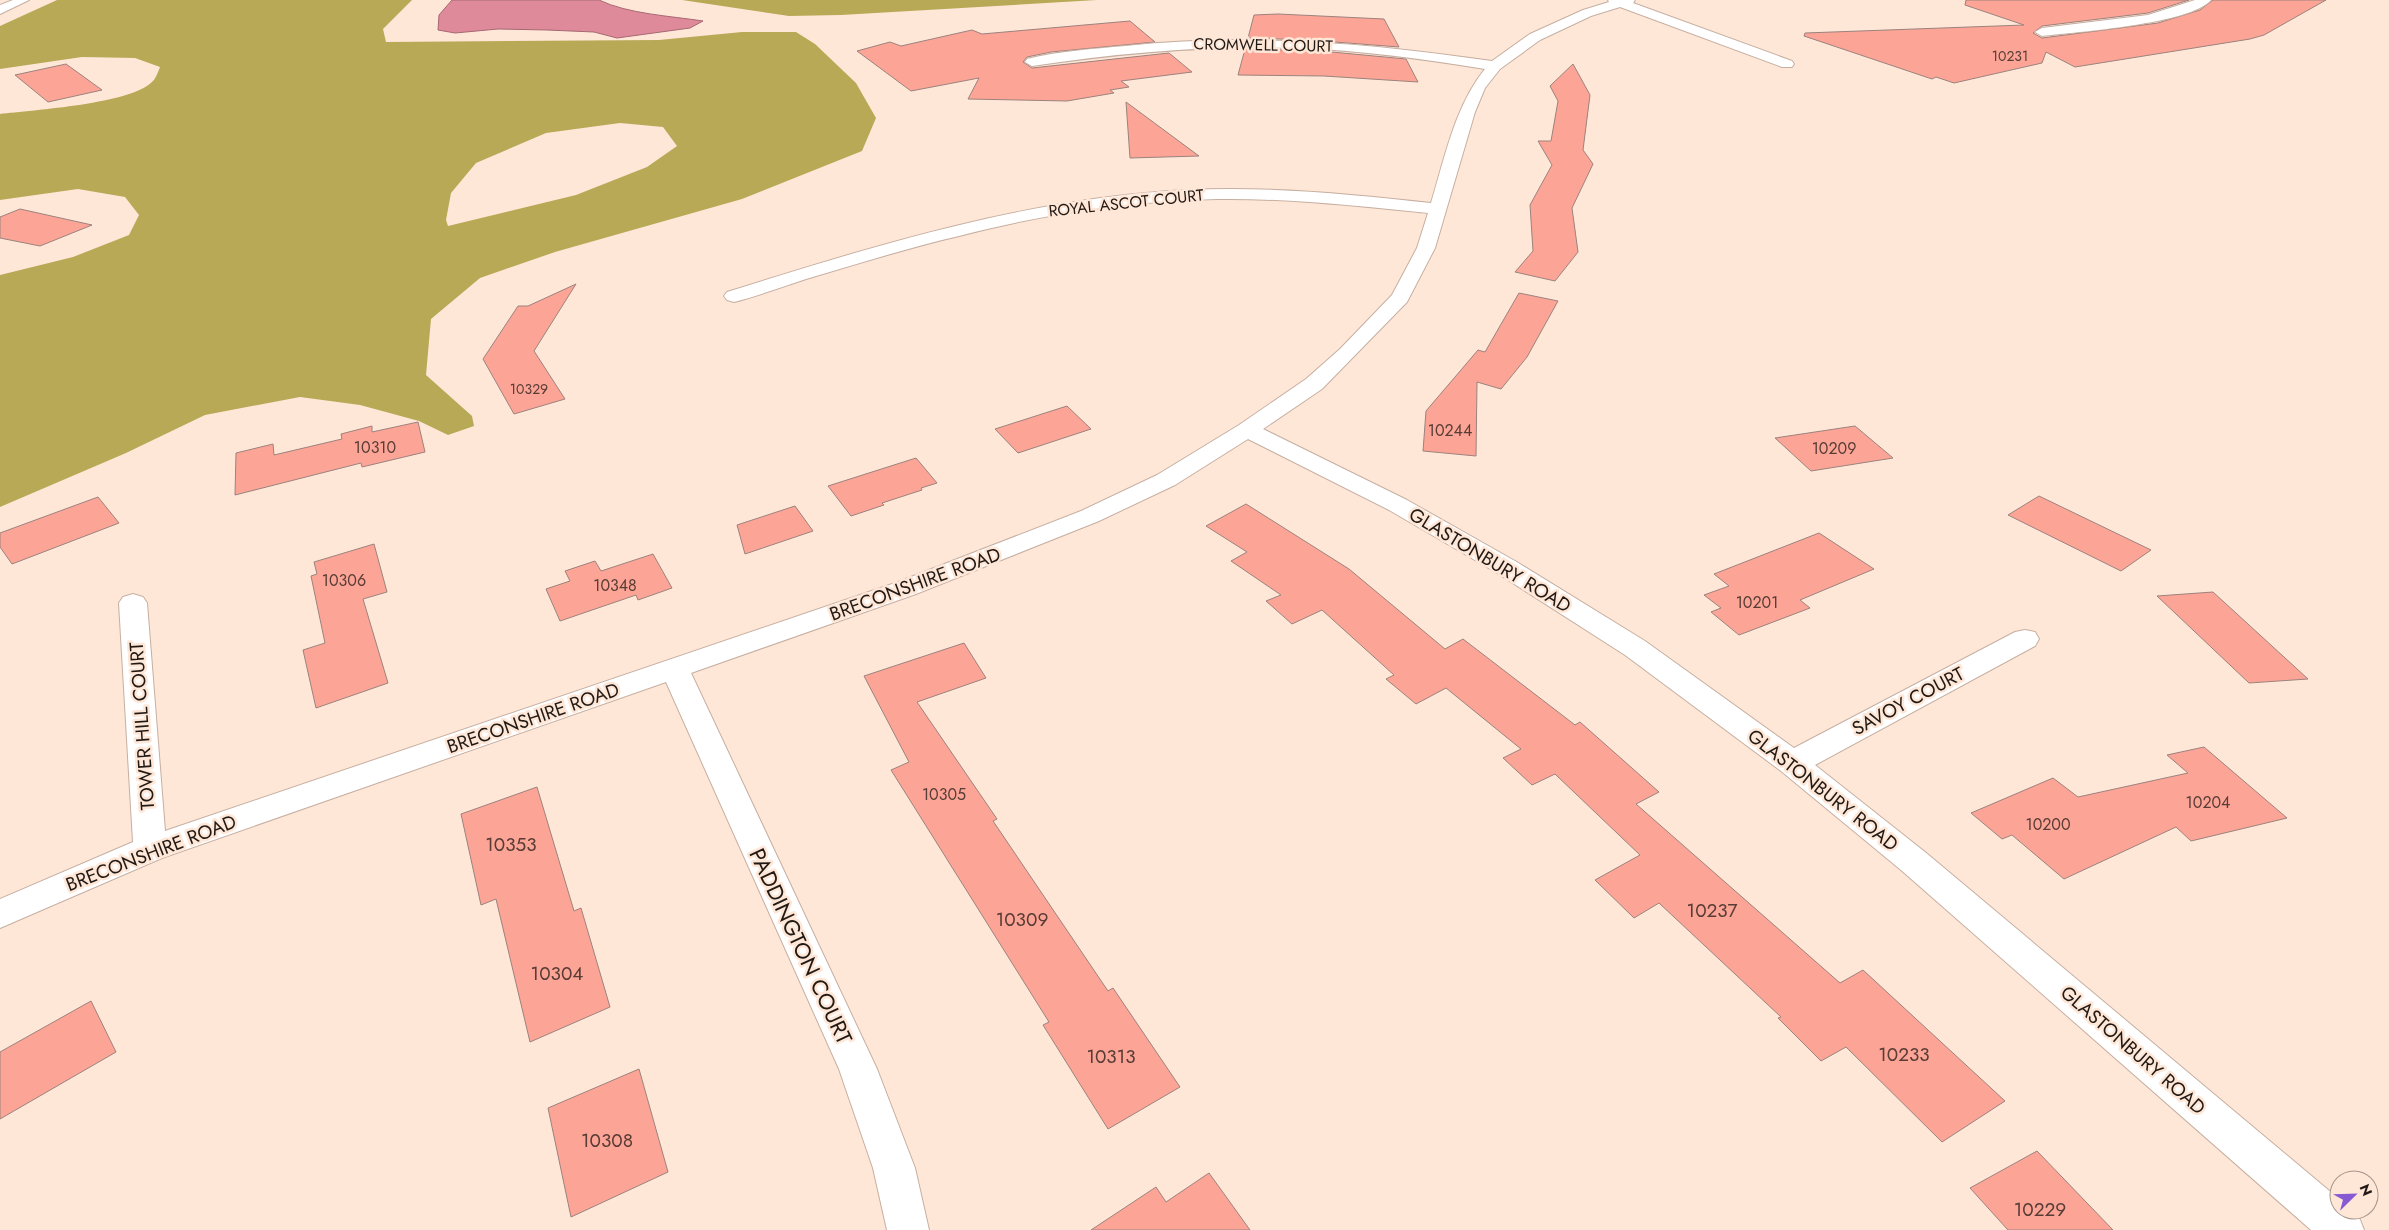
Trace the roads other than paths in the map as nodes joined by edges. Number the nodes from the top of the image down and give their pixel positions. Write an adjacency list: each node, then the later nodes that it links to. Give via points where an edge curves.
1 (23, 0): 4 (street)
2 (2204, 0): 5 (street, via 2178,11 2151,17)
3 (1621, 1): 7 (street); 8 (street, BRECONSHIRE ROAD, via 1535,37)
4 (0, 10)
5 (2042, 32)
6 (1032, 62): 8 (street, CROMWELL COURT, via 1125,49 1253,43 1384,50)
7 (1787, 64)
8 (1495, 66): 9 (street, BRECONSHIRE ROAD, via 1478,88 1467,112)
9 (1438, 208): 10 (street, ROYAL ASCOT COURT, via 1339,198 1236,193 1089,204 999,221 908,244); 11 (street, BRECONSHIRE ROAD, via 1426,248 1400,298 1314,384)
10 (734, 296)
11 (1247, 430): 14 (street, BRECONSHIRE ROAD, via 1166,480 1090,516 907,588); 15 (street, GLASTONBURY ROAD, via 1398,505 1506,567 1635,648)
12 (133, 603): 16 (street, TOWER HILL COURT)
13 (2025, 639): 15 (street, SAVOY COURT)
14 (674, 670): 16 (street, BRECONSHIRE ROAD); 18 (street, PADDINGTON COURT, via 858,1069 894,1168)
15 (1792, 764): 19 (street, GLASTONBURY ROAD, via 1913,862)
16 (150, 849): 17 (street, BRECONSHIRE ROAD)
17 (0, 914)
18 (908, 1230)
19 (2342, 1230)

